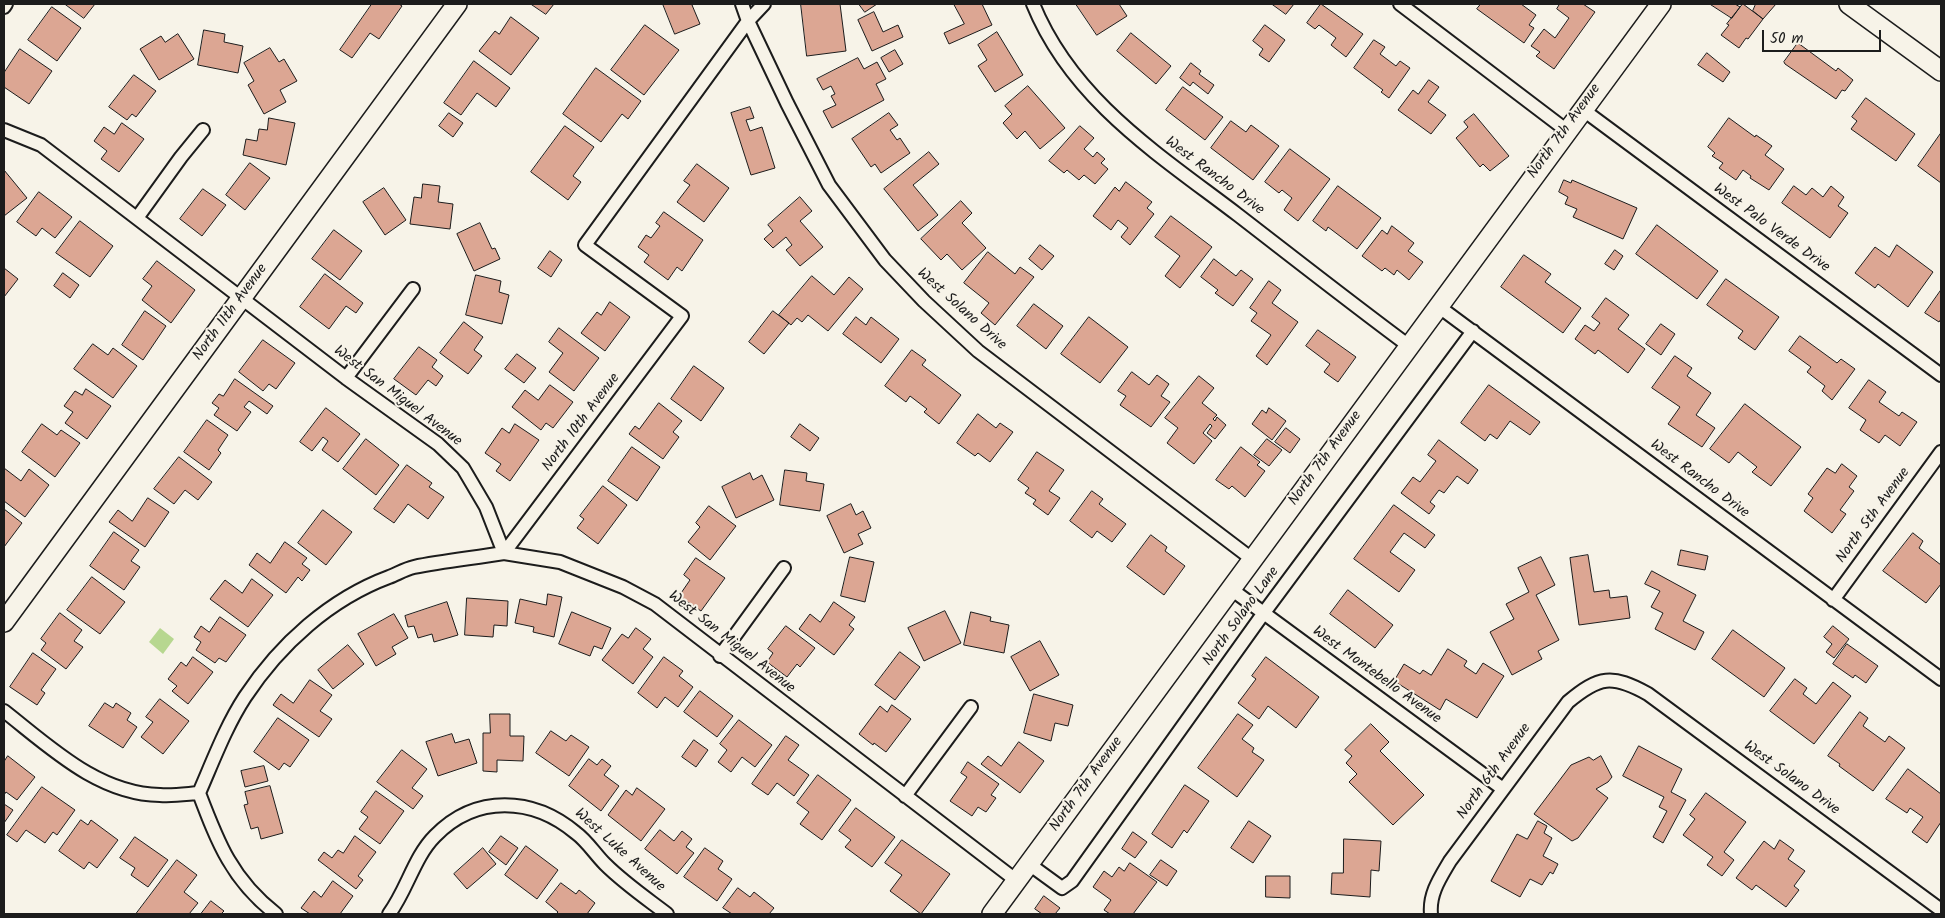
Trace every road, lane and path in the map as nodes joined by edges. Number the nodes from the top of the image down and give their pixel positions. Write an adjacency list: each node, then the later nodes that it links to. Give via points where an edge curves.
1 (6, 4): 9 (street)
2 (458, 4): 18 (main road, North 11th Avenue)
3 (742, 4): 10 (street, West Solano Drive)
4 (764, 4): 10 (street, North 10th Avenue)
5 (1032, 4): 21 (street, West Rancho Drive, via 1072,72 1100,105 1150,150)
6 (1400, 4): 15 (street)
7 (1661, 4): 12 (main road, North 7th Avenue)
8 (1850, 4): 11 (main road)
9 (4, 7)
10 (748, 21): 25 (street, North 10th Avenue, via 585,245 682,316); 26 (street, West Solano Drive, via 829,185 885,260 978,351)
11 (1941, 71)
12 (1582, 109): 15 (main road, North 7th Avenue); 22 (street, West Palo Verde Drive)
13 (4, 130): 16 (street, West San Miguel Avenue, via 41,145)
14 (202, 130): 16 (street)
15 (1566, 130): 19 (main road, North 7th Avenue)
16 (137, 218): 18 (street, West San Miguel Avenue)
17 (413, 289): 23 (street)
18 (241, 299): 23 (street, West San Miguel Avenue); 31 (main road, North 11th Avenue)
19 (1438, 306): 20 (street, West Rancho Drive); 21 (main road, North 7th Avenue)
20 (1473, 331): 29 (street, West Rancho Drive); 30 (street, North Solano Lane)
21 (1409, 346): 26 (main road, North 7th Avenue)
22 (1941, 375)
23 (346, 378): 25 (street, West San Miguel Avenue, via 438,444 463,468 486,506)
24 (1941, 452): 29 (street, North 5th Avenue)
25 (504, 553): 32 (street, West San Miguel Avenue, via 560,562 623,587 655,604); 38 (street, via 413,568 368,585 332,606 301,632 245,697)
26 (1252, 560): 28 (main road, North 7th Avenue)
27 (784, 568): 32 (street)
28 (1230, 590): 30 (street, West Montebello Avenue); 40 (main road, North 7th Avenue)
29 (1833, 600): 34 (street, West Rancho Drive)
30 (1263, 614): 37 (street, West Montebello Avenue); 40 (street, North Solano Lane, via 1072,881 1062,888)
31 (4, 622)
32 (720, 656): 39 (street, West San Miguel Avenue)
33 (1618, 680): 37 (street, North 6th Avenue, via 1584,689 1568,702); 42 (street, West Solano Drive, via 1648,694)
34 (1941, 680)
35 (970, 707): 39 (street)
36 (4, 711): 38 (street, via 100,781 133,792 160,796)
37 (1503, 789): 47 (street, North 6th Avenue, via 1436,885)
38 (199, 793): 43 (street, via 212,827 240,880)
39 (905, 796): 41 (street, West San Miguel Avenue)
40 (1029, 864): 41 (main road, North 7th Avenue)
41 (1017, 881): 46 (main road, North 7th Avenue)
42 (1941, 910)
43 (276, 914)
44 (389, 914): 45 (street, West Luke Avenue, via 423,851 436,835 465,813 510,804 534,808 559,819 578,834 604,863)
45 (667, 914)
46 (992, 914)
47 (1431, 914)

